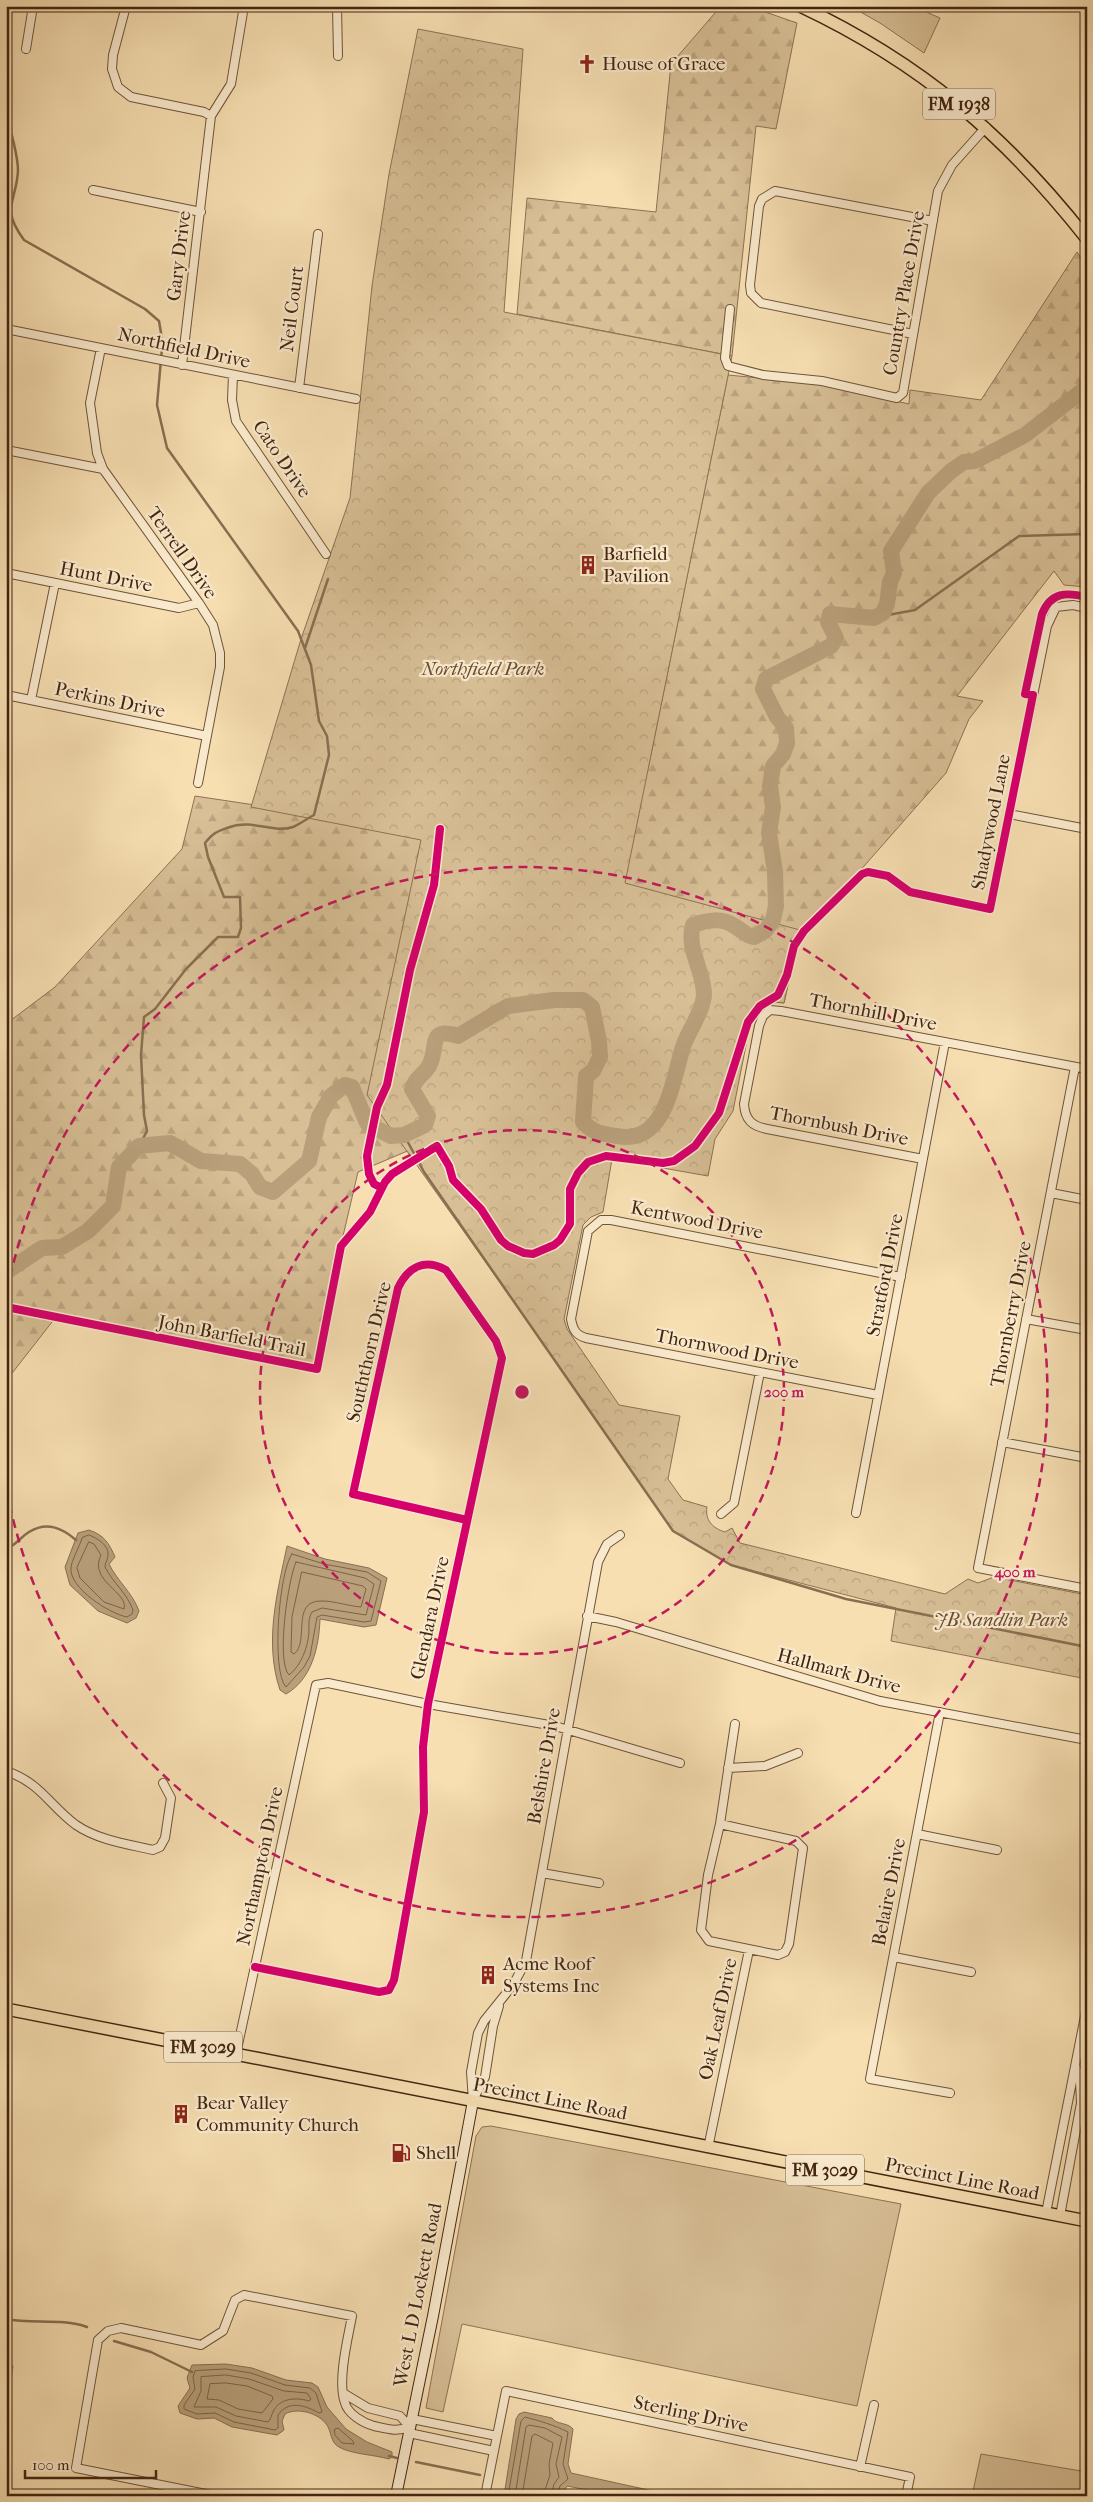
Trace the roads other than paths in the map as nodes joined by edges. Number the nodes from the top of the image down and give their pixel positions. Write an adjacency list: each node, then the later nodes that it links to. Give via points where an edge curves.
1 (33, 6): 6 (street)
2 (126, 6): 8 (street, via 113,55 112,69 118,86 131,97)
3 (244, 6): 8 (street, via 231,84)
4 (338, 6): 7 (street)
5 (800, 6): 9 (main road, FM 1938, via 862,36 912,68)
6 (26, 48)
7 (338, 56)
8 (211, 116): 11 (street, Gary Drive)
9 (986, 127): 12 (street, Country Place Drive, via 944,178); 14 (main road, FM 1938, via 1034,174)
10 (93, 190): 11 (street)
11 (201, 212): 19 (street, Gary Drive)
12 (933, 221): 17 (street, Country Place Drive); 17 (street, via 775,191 768,193 759,206 750,285 761,303)
13 (318, 234): 21 (street, Neil Court)
14 (1087, 239)
15 (730, 309): 17 (street, Country Place Drive, via 725,358 728,366 763,376 822,381 897,398 903,393)
16 (6, 329): 18 (street, Northfield Drive)
17 (913, 334)
18 (101, 348): 19 (street, Northfield Drive); 24 (street, Terrell Drive, via 90,403 93,437)
19 (182, 365): 20 (street, Northfield Drive)
20 (233, 375): 21 (street, Northfield Drive); 25 (street, Cato Drive, via 232,400 236,421)
21 (299, 388): 22 (street, Northfield Drive)
22 (356, 399)
23 (6, 450): 24 (street)
24 (103, 469): 28 (street, Terrell Drive)
25 (326, 554)
26 (6, 573): 27 (street, Hunt Drive)
27 (54, 584): 28 (street, Hunt Drive, via 179,608); 31 (street)
28 (199, 603): 32 (street, Terrell Drive, via 213,625 220,653)
29 (1087, 608): 34 (street, Shadywood Lane, via 1073,605 1056,608 1047,626)
30 (6, 695): 31 (street, Perkins Drive)
31 (31, 700): 32 (street, Perkins Drive)
32 (207, 736): 33 (street, Terrell Drive)
33 (198, 783)
34 (1009, 814): 35 (street); 36 (street, Shadywood Lane, via 990,909 910,892)
35 (1087, 829)
36 (888, 876)
37 (946, 1042): 38 (street, Thornhill Drive); 40 (street, Thornhill Drive, via 770,1010 759,1026 744,1104 744,1114); 41 (street, Stratford Drive)
38 (1076, 1067): 39 (street, Thornhill Drive); 42 (street, Thornberry Drive)
39 (1087, 1069)
40 (750, 1122): 41 (street, Thornbush Drive, via 767,1129)
41 (923, 1159): 44 (street, Stratford Drive)
42 (1051, 1193): 43 (street); 46 (street, Thornberry Drive)
43 (1087, 1200)
44 (901, 1277): 47 (street, Kentwood Drive, via 601,1220 588,1231 571,1319); 50 (street, Stratford Drive)
45 (453, 1279): 55 (street, Glendara Drive, via 496,1340 502,1358); 55 (street, Souththorn Drive, via 439,1266 422,1263 404,1276 398,1288 353,1494)
46 (1026, 1319): 48 (street); 51 (street, Thornberry Drive)
47 (573, 1329): 49 (street, Thornwood Drive, via 578,1336 586,1338)
48 (1087, 1330)
49 (760, 1372): 50 (street, Thornwood Drive); 53 (street, via 734,1503)
50 (878, 1395): 54 (street, Stratford Drive)
51 (1002, 1442): 52 (street); 57 (street, Thornberry Drive, via 978,1568)
52 (1087, 1458)
53 (721, 1514)
54 (856, 1514)
55 (467, 1520): 59 (street, Glendara Drive)
56 (620, 1535): 58 (street, Belshire Drive, via 601,1552)
57 (1087, 1589)
58 (587, 1616): 60 (street, Hallmark Drive, via 872,1699); 62 (street, Belshire Drive)
59 (428, 1704): 62 (street); 76 (street, Northampton Drive, via 328,1683 316,1685); 76 (street, Glendara Drive, via 423,1746 424,1812 394,1980 388,1990 379,1992)
60 (940, 1712): 63 (street, Hallmark Drive); 70 (street, Belaire Drive)
61 (735, 1724): 66 (street, Oak Leaf Drive)
62 (567, 1729): 65 (street); 72 (street, Belshire Drive)
63 (1087, 1740)
64 (798, 1753): 66 (street, via 766,1766)
65 (680, 1763)
66 (728, 1768): 69 (street, Oak Leaf Drive)
67 (6, 1771): 68 (street, via 38,1787 75,1824 94,1835 153,1850 160,1847 165,1838 171,1798)
68 (163, 1783)
69 (720, 1824): 74 (street, Oak Leaf Drive, via 708,1876 701,1930 709,1941); 74 (street, via 796,1841 803,1848 789,1944 785,1952 778,1955)
70 (917, 1834): 71 (street); 75 (street, Belaire Drive)
71 (997, 1850)
72 (542, 1873): 73 (street); 78 (street, Belshire Drive, via 526,1961)
73 (599, 1883)
74 (749, 1950): 85 (street, Oak Leaf Drive)
75 (894, 1957): 77 (street); 83 (street, Belaire Drive, via 870,2079)
76 (255, 1967): 81 (street, Northampton Drive)
77 (971, 1972)
78 (500, 2004): 84 (street, Belshire Drive, via 484,2077); 84 (street, Belshire Drive, via 478,2033 471,2072)
79 (1087, 2006): 82 (street)
80 (6, 2008): 81 (main road, Precinct Line Road / FM 3029)
81 (236, 2054): 84 (main road, Precinct Line Road / FM 3029)
82 (1076, 2065): 86 (street); 87 (street, via 1081,2103)
83 (950, 2093)
84 (473, 2101): 85 (main road, Precinct Line Road / FM 3029); 91 (main road, West L D Lockett Road)
85 (708, 2148): 86 (main road, Precinct Line Road / FM 3029)
86 (1046, 2213): 87 (main road, Precinct Line Road / FM 3029)
87 (1060, 2216): 88 (main road, Precinct Line Road / FM 3029)
88 (1087, 2221)
89 (343, 2393): 91 (street, via 368,2408 400,2416); 91 (street, via 345,2404 363,2423 398,2432); 95 (street, via 344,2357 352,2316 244,2294 235,2300 224,2331 201,2345 122,2328 108,2331 98,2340 76,2468)
90 (874, 2405): 94 (street)
91 (410, 2426): 92 (street); 93 (street); 96 (main road, West L D Lockett Road)
92 (497, 2436): 93 (street, Sterling Drive); 94 (street, Sterling Drive, via 506,2391)
93 (494, 2451): 97 (street, Sterling Drive)
94 (860, 2467): 98 (street, Sterling Drive, via 910,2477)
95 (216, 2496)
96 (396, 2496)
97 (484, 2496)
98 (906, 2496)

